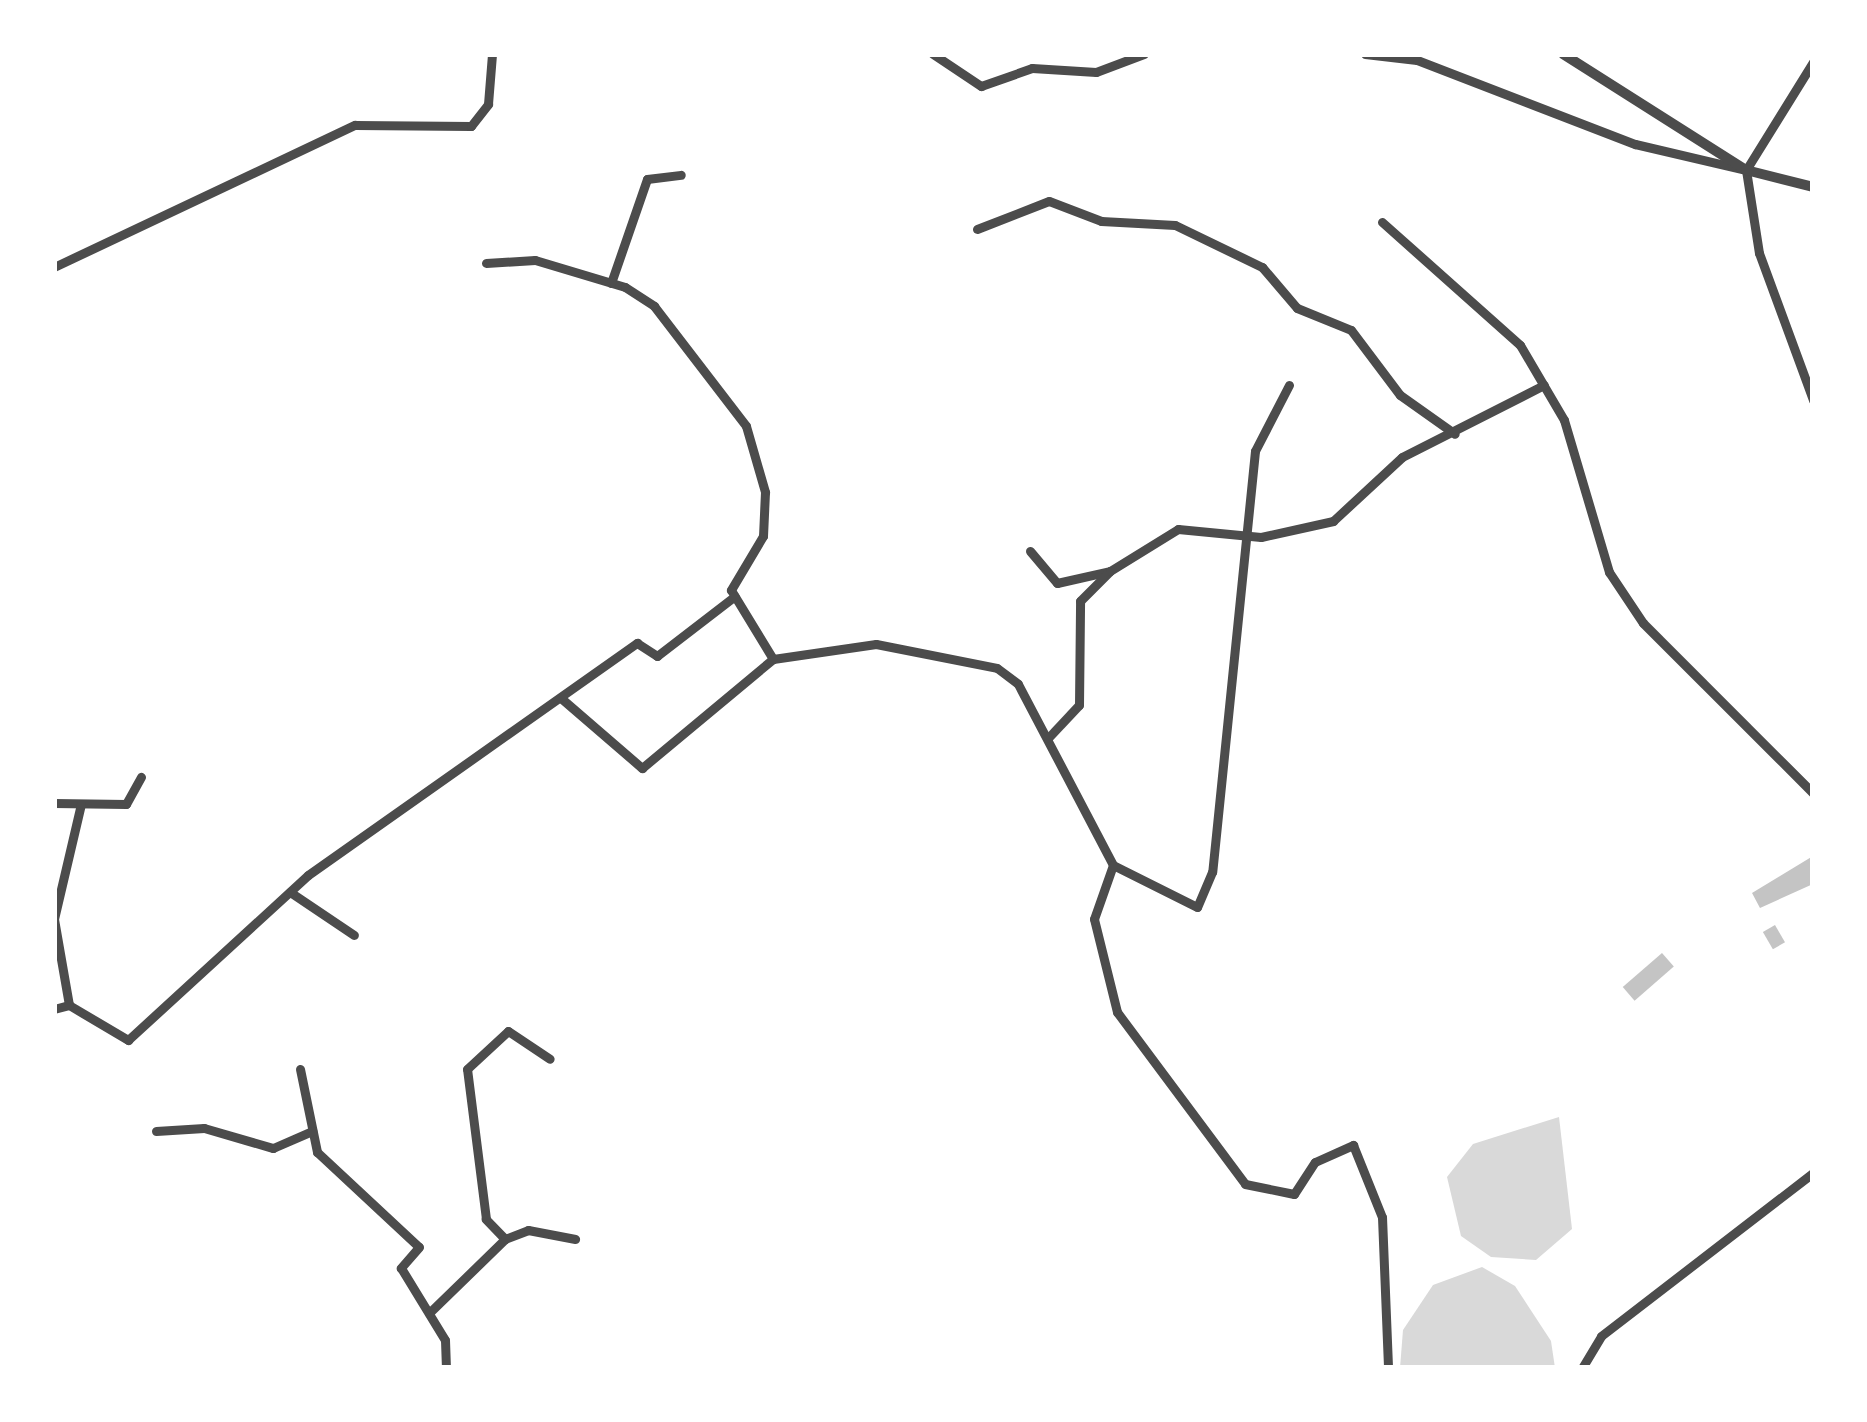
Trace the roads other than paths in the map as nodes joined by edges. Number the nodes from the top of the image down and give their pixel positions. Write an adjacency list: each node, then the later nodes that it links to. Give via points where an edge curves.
1 (492, 54): 13 (street, via 488,104 471,126 355,125)
2 (934, 54): 3 (street, via 981,86 1032,68 1096,72)
3 (1144, 54)
4 (1365, 54): 7 (street, via 1417,60 1635,144)
5 (1563, 54): 7 (street)
6 (1813, 62): 7 (street)
7 (1746, 170): 9 (street); 17 (street, via 1759,253)
8 (681, 175): 14 (street, via 647,179)
9 (1813, 187)
10 (1382, 222): 16 (street, via 1492,311)
11 (977, 229): 18 (street, via 1049,201 1101,221 1175,225 1262,267 1297,308 1351,330 1400,395)
12 (486, 263): 14 (street, via 535,260)
13 (54, 267)
14 (611, 283): 22 (street, via 654,306 746,426 765,492 763,536)
15 (1289, 385): 19 (street, via 1255,451)
16 (1544, 385): 18 (street); 27 (street, via 1609,572 1643,623)
17 (1813, 400)
18 (1455, 434): 19 (street, via 1402,457 1333,520)
19 (1250, 537): 21 (street, via 1178,530); 30 (street, via 1212,872 1198,907)
20 (1030, 551): 21 (street, via 1057,583)
21 (1110, 571): 25 (street, via 1080,602 1079,706)
22 (735, 596): 23 (street); 24 (street, via 657,656 637,643)
23 (772, 659): 24 (street, via 641,768); 25 (street, via 876,644 997,668)
24 (562, 699): 31 (street)
25 (1048, 738): 30 (street)
26 (141, 777): 29 (street, via 126,804)
27 (1813, 793)
28 (54, 803): 29 (street)
29 (81, 804): 33 (street, via 54,919)
30 (1113, 865): 44 (street, via 1094,919 1117,1012 1245,1184 1294,1194 1315,1162 1353,1145 1382,1217)
31 (290, 892): 32 (street); 33 (street, via 128,1040)
32 (354, 935)
33 (69, 1005): 34 (street)
34 (54, 1009)
35 (550, 1059): 40 (street, via 508,1031 467,1069 486,1219)
36 (300, 1069): 38 (street)
37 (156, 1131): 38 (street, via 204,1128 273,1148)
38 (312, 1132): 42 (street, via 317,1152 418,1247 401,1268)
39 (1813, 1173): 45 (street, via 1601,1336)
40 (505, 1239): 41 (street, via 528,1230); 42 (street)
41 (575, 1239)
42 (429, 1313): 43 (street)
43 (446, 1368)
44 (1388, 1368)
45 (1582, 1368)

